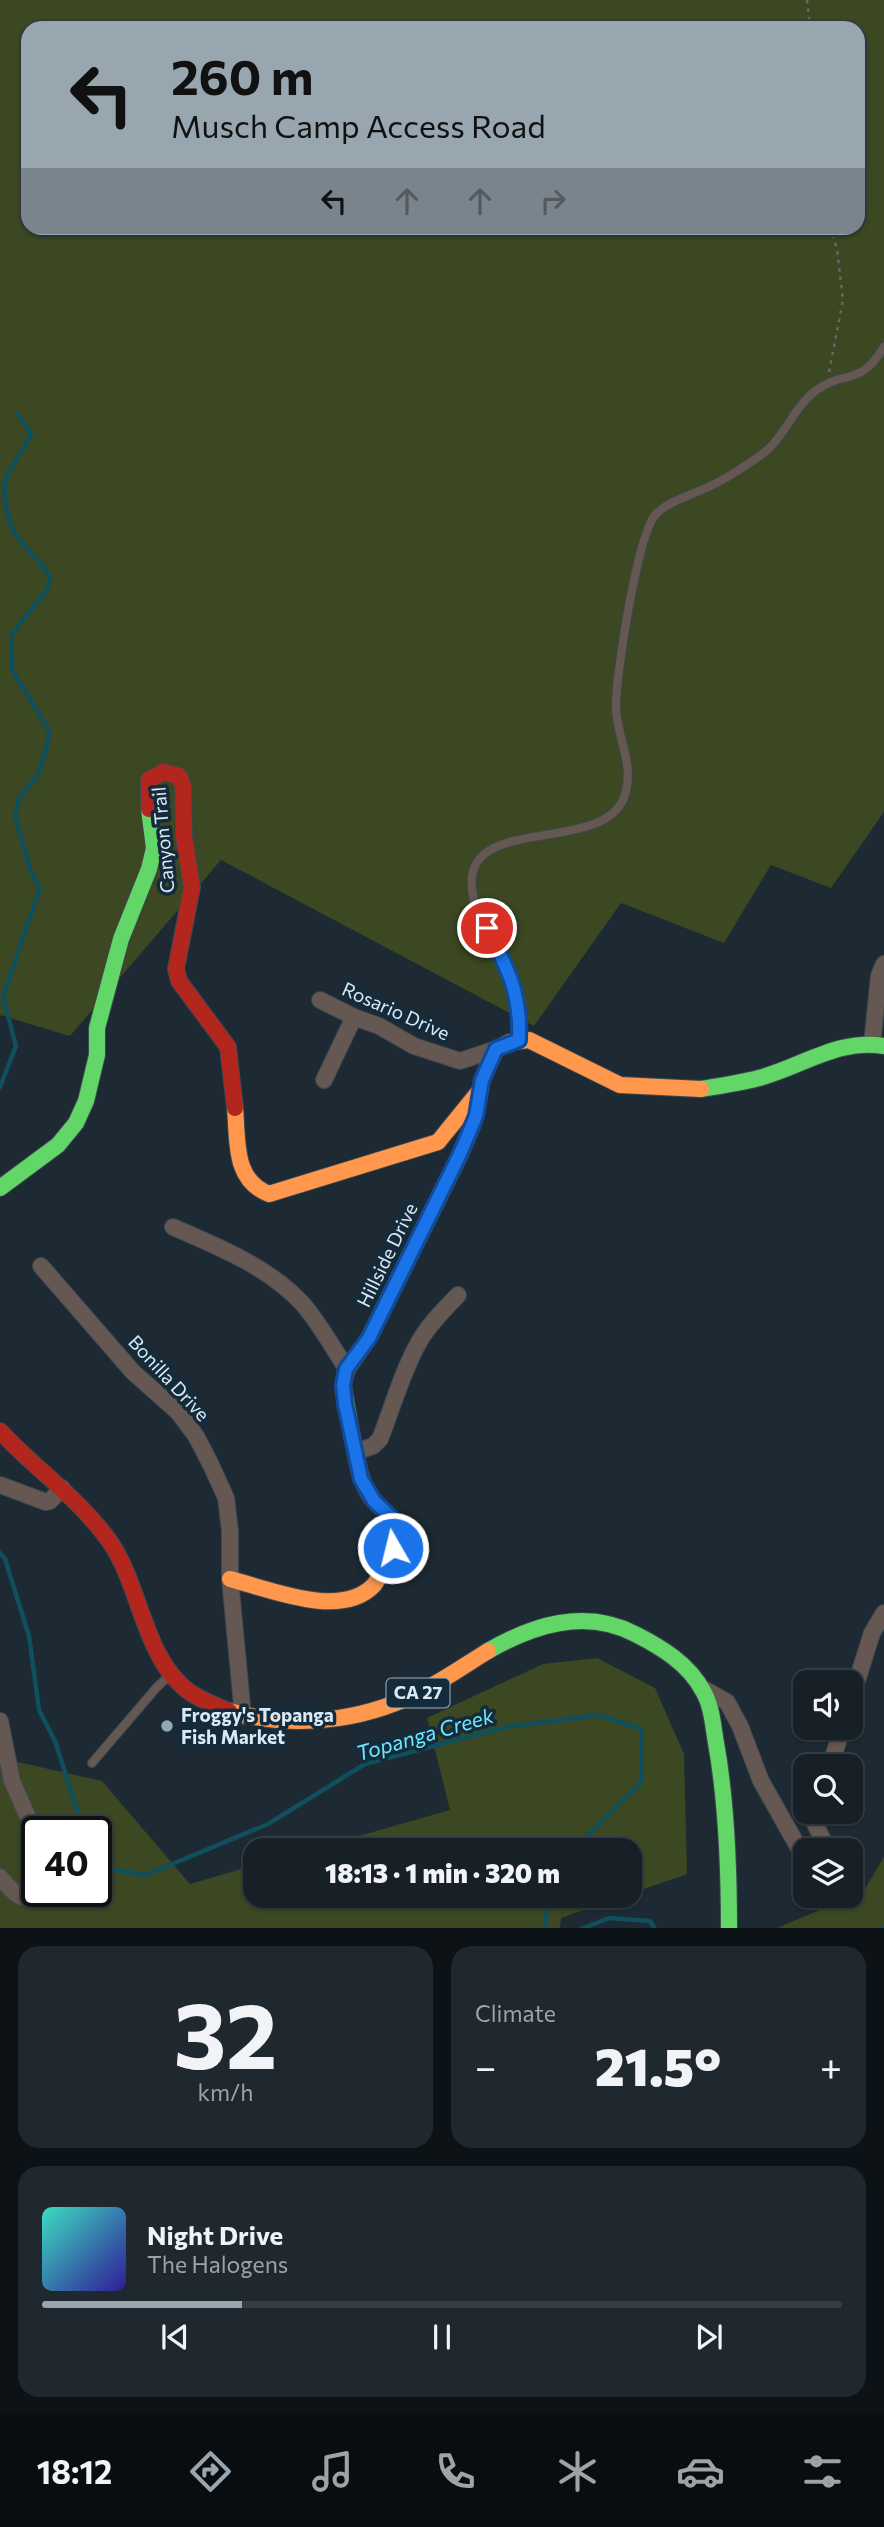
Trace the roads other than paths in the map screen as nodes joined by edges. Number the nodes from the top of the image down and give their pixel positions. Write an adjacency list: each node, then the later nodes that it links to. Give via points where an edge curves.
1 (884, 347): 5 (lane, via 861,374 815,391 763,454 709,487 676,500 651,524 639,555 616,706 628,777 618,808 609,818 590,826 503,844 485,853 472,874 475,907 514,985)
2 (884, 964): 6 (street, via 879,976)
3 (320, 1000): 4 (street, Rosario Drive)
4 (354, 1017): 7 (street, Rosario Drive, via 414,1046 460,1061); 8 (street)
5 (519, 1040): 6 (street, via 540,1044 620,1085 701,1088 760,1079 835,1049); 7 (street)
6 (878, 1045)
7 (496, 1049): 9 (street, Hillside Drive)
8 (324, 1080)
9 (481, 1089): 10 (street, Canyon Trail, via 438,1142 269,1195 246,1181 228,1047 179,981 176,969 192,887 184,837 183,786 180,776 166,771 149,780 154,848 121,939 97,1028 97,1055 86,1101 58,1145); 14 (street, Hillside Drive, via 476,1116 460,1154 369,1338)
10 (0, 1188)
11 (173, 1227): 14 (street, via 276,1279 302,1303)
12 (41, 1266): 19 (street, Bonilla Drive, via 195,1436 226,1499)
13 (458, 1295): 16 (street, via 419,1341 380,1439)
14 (346, 1369): 16 (street, via 345,1404)
15 (0, 1431): 18 (street, CA 27)
16 (355, 1452): 19 (street, via 361,1479 391,1517 395,1530 393,1548 374,1584 339,1602 312,1601)
17 (0, 1485): 18 (street, via 46,1502)
18 (62, 1488): 22 (street, CA 27, via 98,1527 123,1564)
19 (230, 1579): 24 (street)
20 (884, 1613): 21 (street)
21 (861, 1670)
22 (171, 1674): 24 (street, CA 27, via 203,1701); 26 (lane)
23 (702, 1688): 24 (street, CA 27, via 679,1662 647,1640 603,1622 573,1622 531,1629 416,1694 372,1712 331,1721); 28 (street, via 727,1702 761,1781); 31 (street, CA 27, via 711,1710 722,1773)
24 (243, 1716)
25 (0, 1721): 27 (street, via 12,1781)
26 (92, 1763)
27 (27, 1816)
28 (793, 1838)
29 (0, 1877): 30 (street)
30 (21, 1898)
31 (729, 1928)

